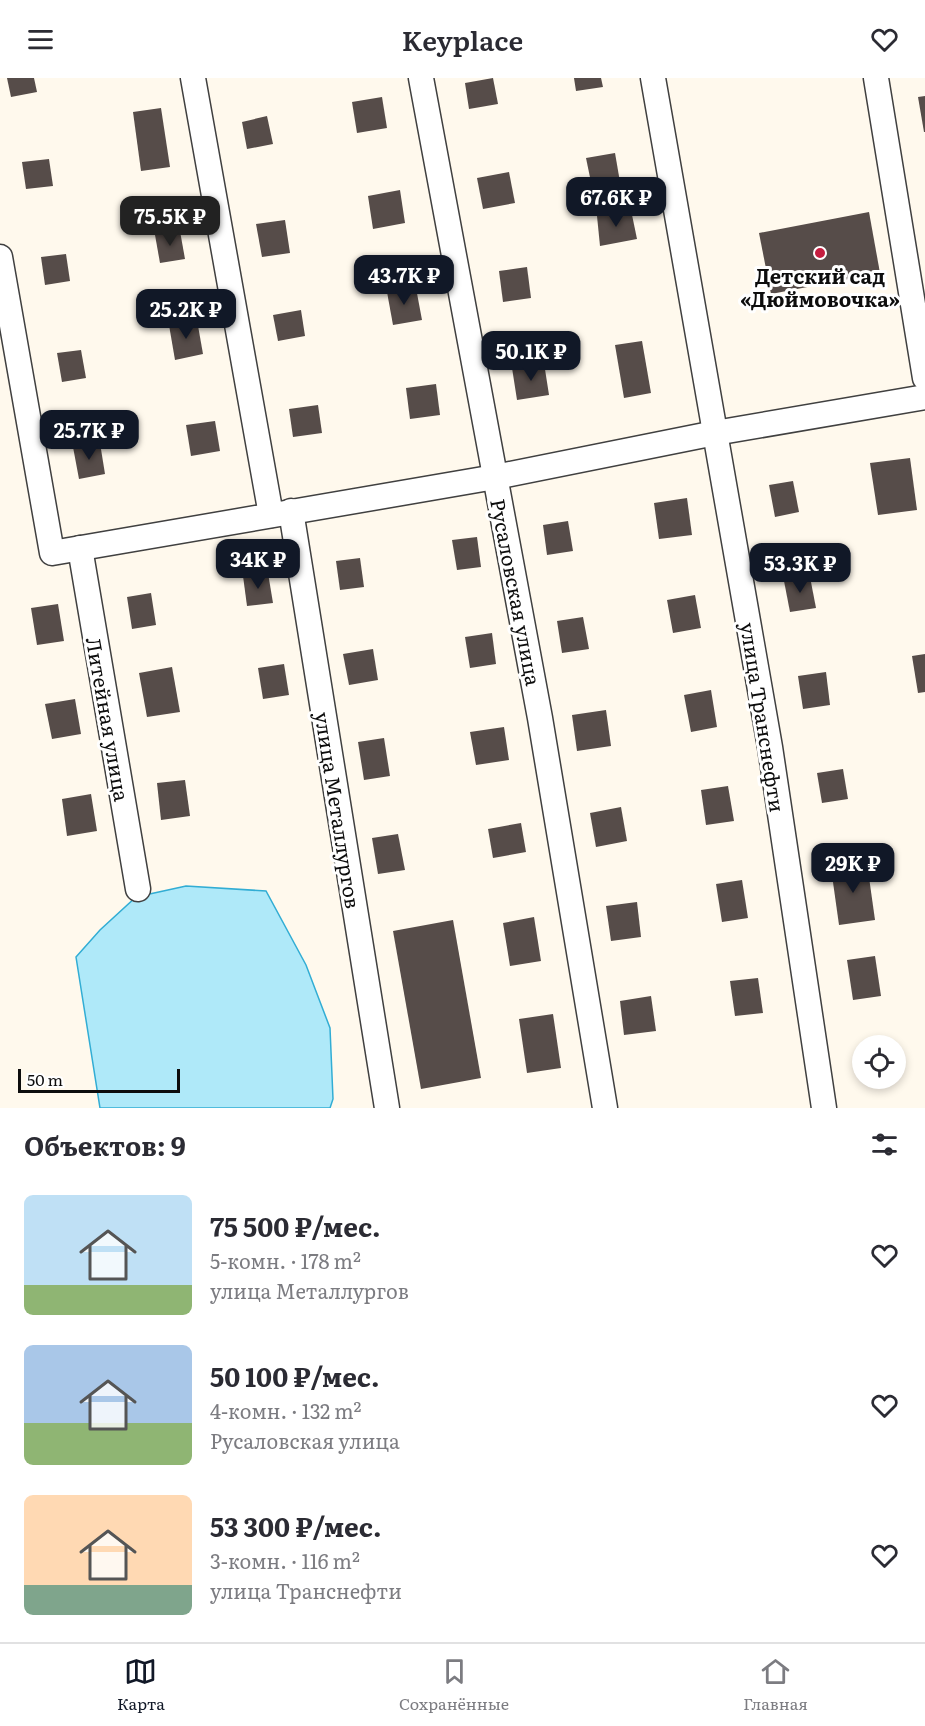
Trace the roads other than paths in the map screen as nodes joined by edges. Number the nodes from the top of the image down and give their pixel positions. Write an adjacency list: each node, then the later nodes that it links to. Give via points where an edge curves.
1 (193, 78): 10 (street, улица Металлургов)
2 (421, 78): 9 (street, Русаловская улица)
3 (653, 78): 8 (street, улица Транснефти)
4 (876, 78): 6 (street)
5 (0, 257): 11 (street, via 52,553)
6 (925, 378)
7 (925, 397): 8 (street)
8 (715, 433): 9 (street); 15 (street, улица Транснефти, via 770,747)
9 (495, 477): 10 (street); 14 (street, Русаловская улица)
10 (281, 513): 11 (street); 13 (street, улица Металлургов)
11 (80, 548): 12 (street, Литейная улица)
12 (138, 889)
13 (387, 1108)
14 (605, 1108)
15 (825, 1108)

